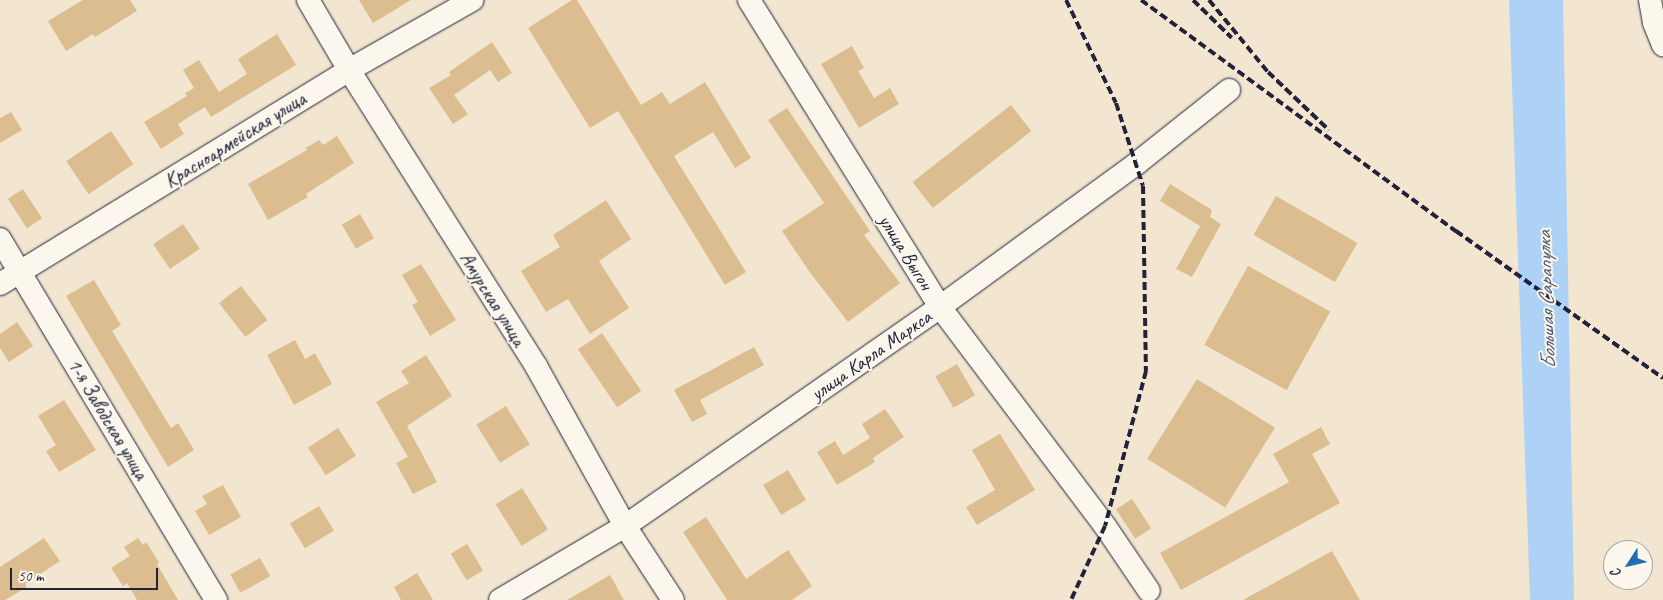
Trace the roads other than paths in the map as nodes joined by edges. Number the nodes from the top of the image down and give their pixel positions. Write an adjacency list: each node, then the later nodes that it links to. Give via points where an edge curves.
1 (308, 0): 6 (street, Амурская улица)
2 (472, 0): 6 (street, Красноармейская улица)
3 (749, 0): 11 (street, улица Выгон)
4 (1650, 0): 5 (street, via 1654,23)
5 (1663, 45)
6 (349, 70): 9 (street, Красноармейская улица); 12 (street, Амурская улица, via 536,366)
7 (1229, 90): 11 (street, улица Карла Маркса, via 1136,164)
8 (0, 239): 9 (street, 1-я Заводская улица)
9 (20, 272): 10 (street, Красноармейская улица); 14 (street, 1-я Заводская улица)
10 (0, 284)
11 (940, 307): 12 (street, улица Карла Маркса); 13 (street, улица Выгон, via 1105,526)
12 (625, 526): 15 (street, улица Карла Маркса); 16 (street, Амурская улица)
13 (1149, 591)
14 (216, 600)
15 (500, 600)
16 (673, 600)

